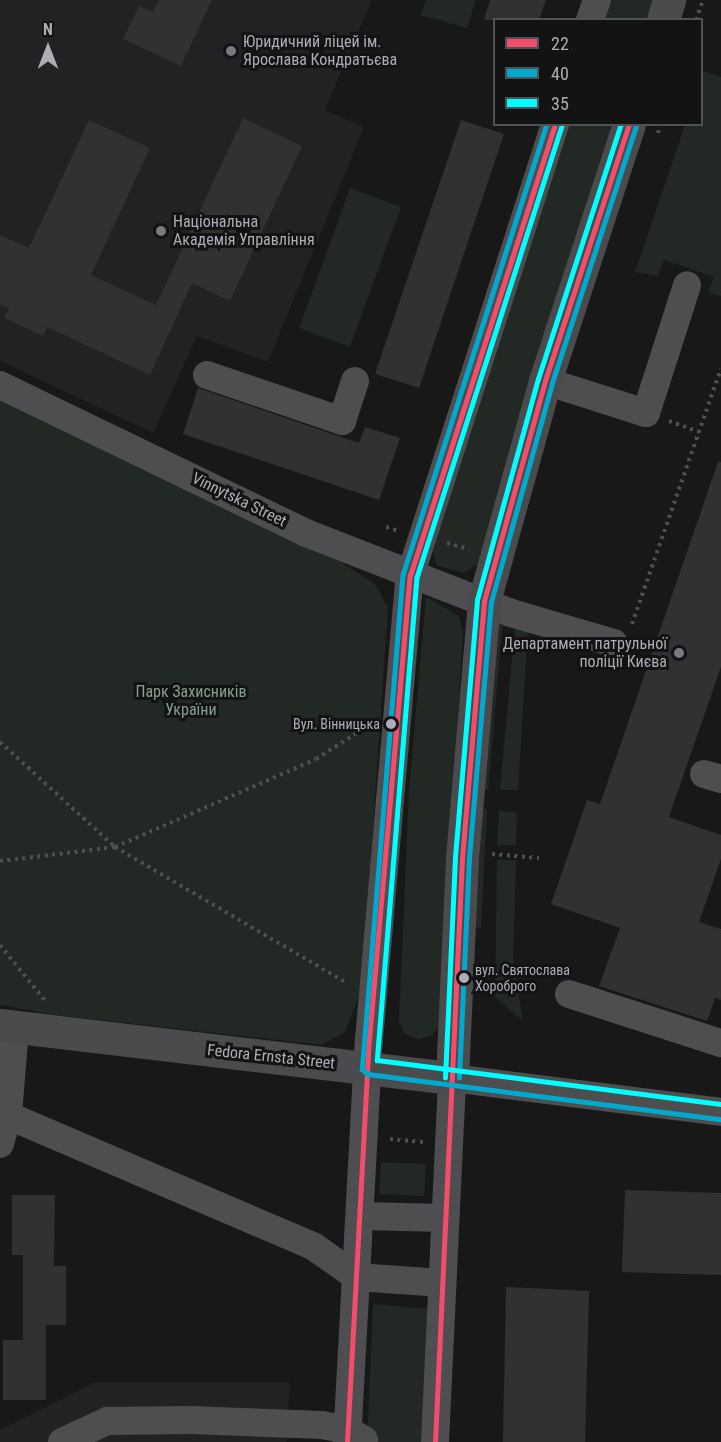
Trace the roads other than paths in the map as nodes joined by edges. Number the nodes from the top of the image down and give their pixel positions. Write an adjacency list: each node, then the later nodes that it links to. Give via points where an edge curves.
1 (597, 0): 3 (street)
2 (669, 0): 4 (main road)
3 (591, 18)
4 (664, 18)
5 (554, 126): 12 (street)
6 (628, 126): 10 (main road)
7 (687, 285): 10 (street, via 646,413)
8 (207, 375): 9 (street, via 342,421)
9 (355, 381)
10 (545, 381): 13 (main road)
11 (0, 385): 12 (street, Vinnytska Street, via 306,533)
12 (410, 576): 13 (street, Vinnytska Street); 18 (street)
13 (484, 601): 14 (street, Vinnytska Street, via 538,622); 19 (main road, via 462,858)
14 (614, 643)
15 (569, 994): 17 (street)
16 (8, 1026): 18 (main road, Fedora Ernsta Street); 21 (street)
17 (721, 1043)
18 (369, 1067): 19 (main road, Fedora Ernsta Street); 23 (street)
19 (453, 1078): 20 (street, Fedora Ernsta Street); 24 (street)
20 (721, 1112)
21 (4, 1113): 22 (street); 25 (street, via 313,1246)
22 (0, 1144)
23 (360, 1216): 24 (street); 25 (street)
24 (445, 1218): 26 (street)
25 (357, 1277): 26 (street); 28 (street)
26 (442, 1282): 30 (street)
27 (190, 1431): 28 (street); 29 (street, via 107,1421)
28 (354, 1438)
29 (62, 1442)
30 (435, 1442)

